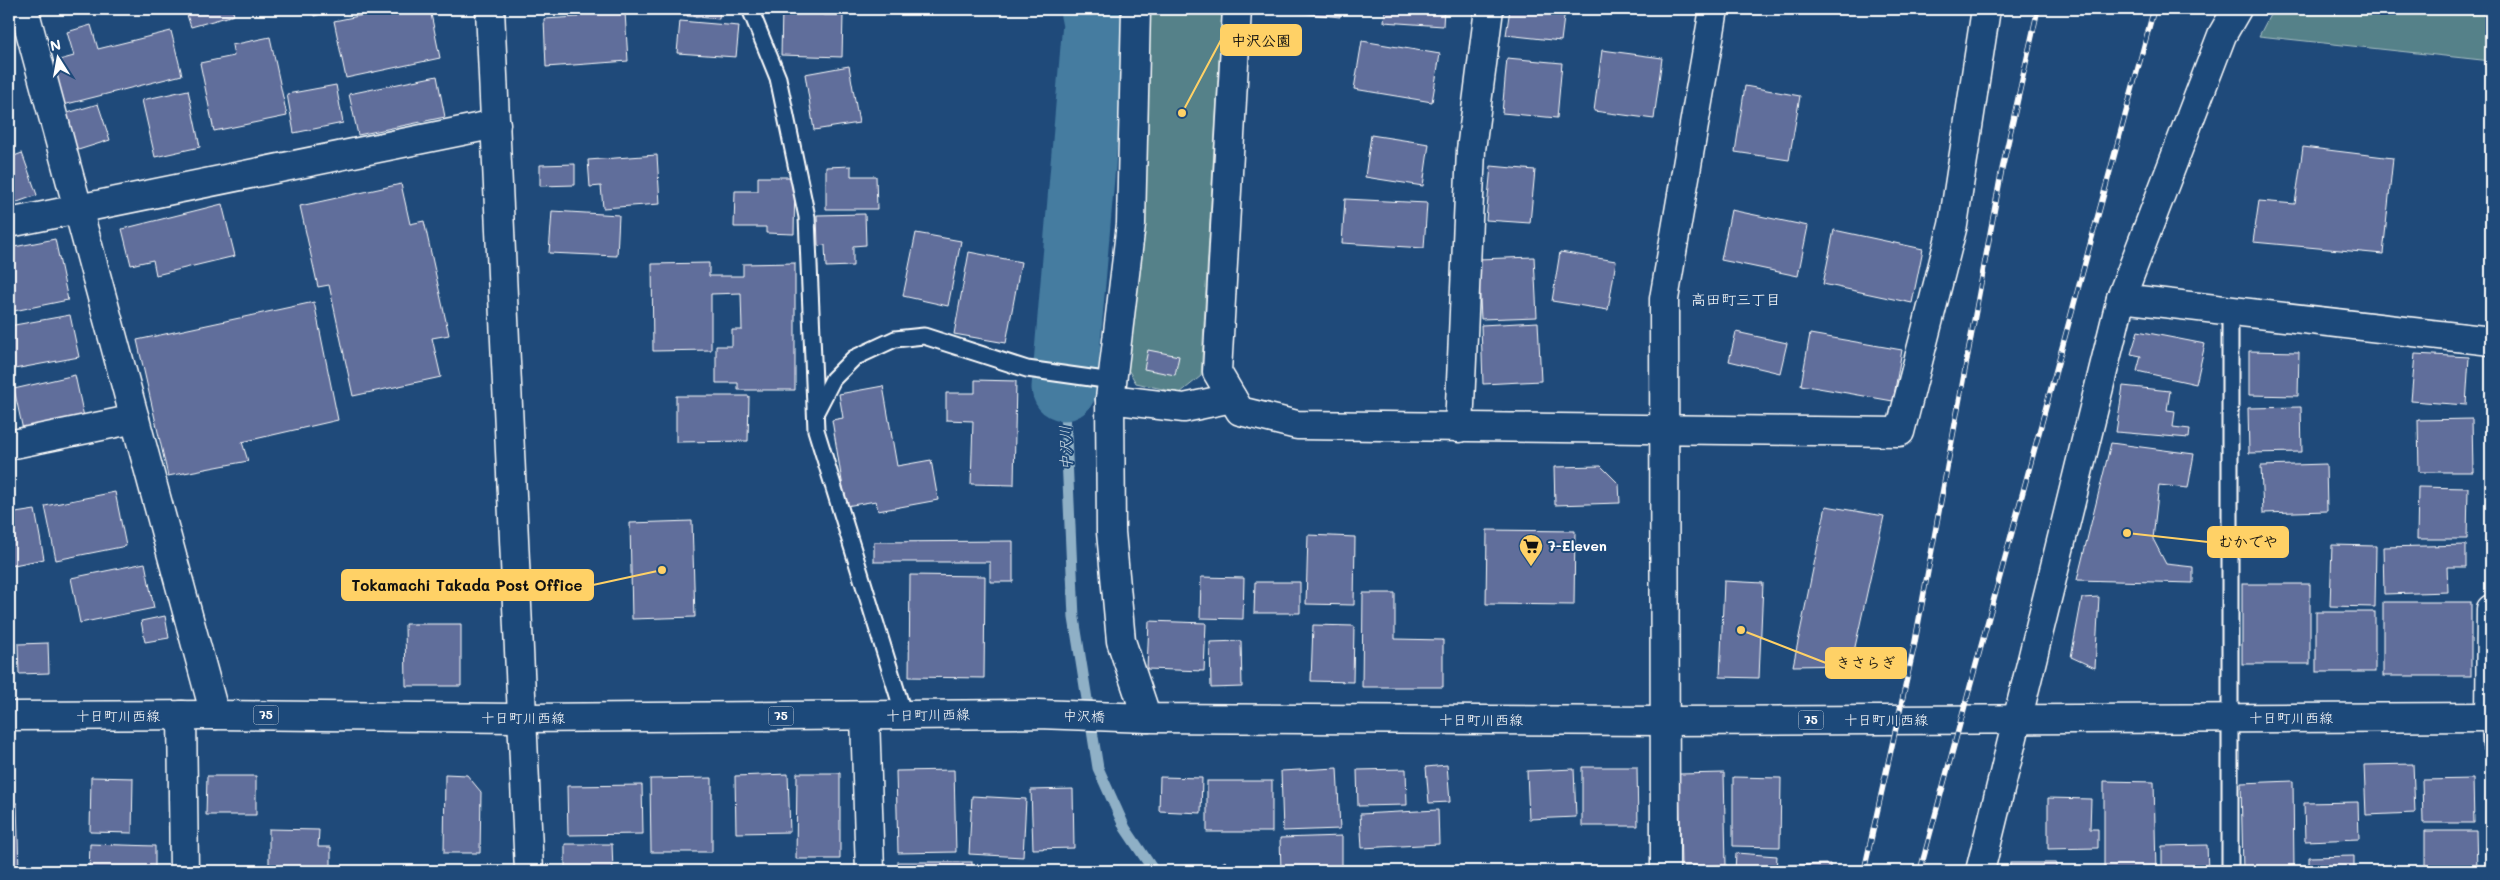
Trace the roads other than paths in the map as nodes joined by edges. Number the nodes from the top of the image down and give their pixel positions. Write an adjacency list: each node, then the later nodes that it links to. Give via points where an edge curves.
1 (24, 9): 11 (street)
2 (490, 9): 10 (street)
3 (750, 9): 18 (lane, via 778,78 807,217)
4 (1136, 9): 16 (street, via 1131,224)
5 (1237, 9): 17 (street, via 1217,372)
6 (1490, 9): 20 (street, via 1471,150)
7 (1714, 9): 21 (street, via 1664,299)
8 (1986, 9): 21 (street, via 1953,225 1900,432)
9 (2237, 9): 13 (street, via 2222,35)
10 (496, 124): 11 (street); 31 (street)
11 (77, 208): 12 (street); 19 (street)
12 (9, 223)
13 (2121, 298): 14 (street); 33 (street)
14 (2230, 310): 15 (street); 34 (lane)
15 (2491, 341)
16 (1111, 390): 17 (street, via 1184,408); 18 (lane, via 1027,369 924,336 895,340 854,358 833,379); 32 (street, via 1111,532 1121,641)
17 (1232, 398): 20 (street, via 1240,411 1297,425)
18 (815, 414): 27 (lane, via 816,430)
19 (135, 418): 22 (street); 26 (street)
20 (1459, 428): 21 (street)
21 (1666, 430): 35 (street)
22 (9, 445)
23 (2491, 609): 30 (street)
24 (1038, 714): 27 (street, 十日町川西線 / 75); 32 (street, 中沢橋 / 75)
25 (182, 715): 26 (street, 十日町川西線 / 75); 28 (street, 十日町川西線 / 75); 37 (street)
26 (214, 715): 31 (street, 十日町川西線 / 75)
27 (904, 715): 29 (street, 十日町川西線 / 75)
28 (9, 716)
29 (865, 716): 31 (street, 十日町川西線 / 75); 39 (street)
30 (2491, 717): 34 (street, 十日町川西線 / 75); 36 (lane)
31 (524, 718): 38 (street)
32 (1138, 718): 35 (street, 十日町川西線 / 75)
33 (2018, 718): 34 (street, 十日町川西線 / 75); 35 (street, 十日町川西線 / 75); 41 (street)
34 (2230, 718): 42 (lane)
35 (1663, 721): 40 (street)
36 (2491, 745)
37 (184, 871)
38 (529, 871)
39 (870, 871)
40 (1665, 871)
41 (1980, 871)
42 (2230, 871)

